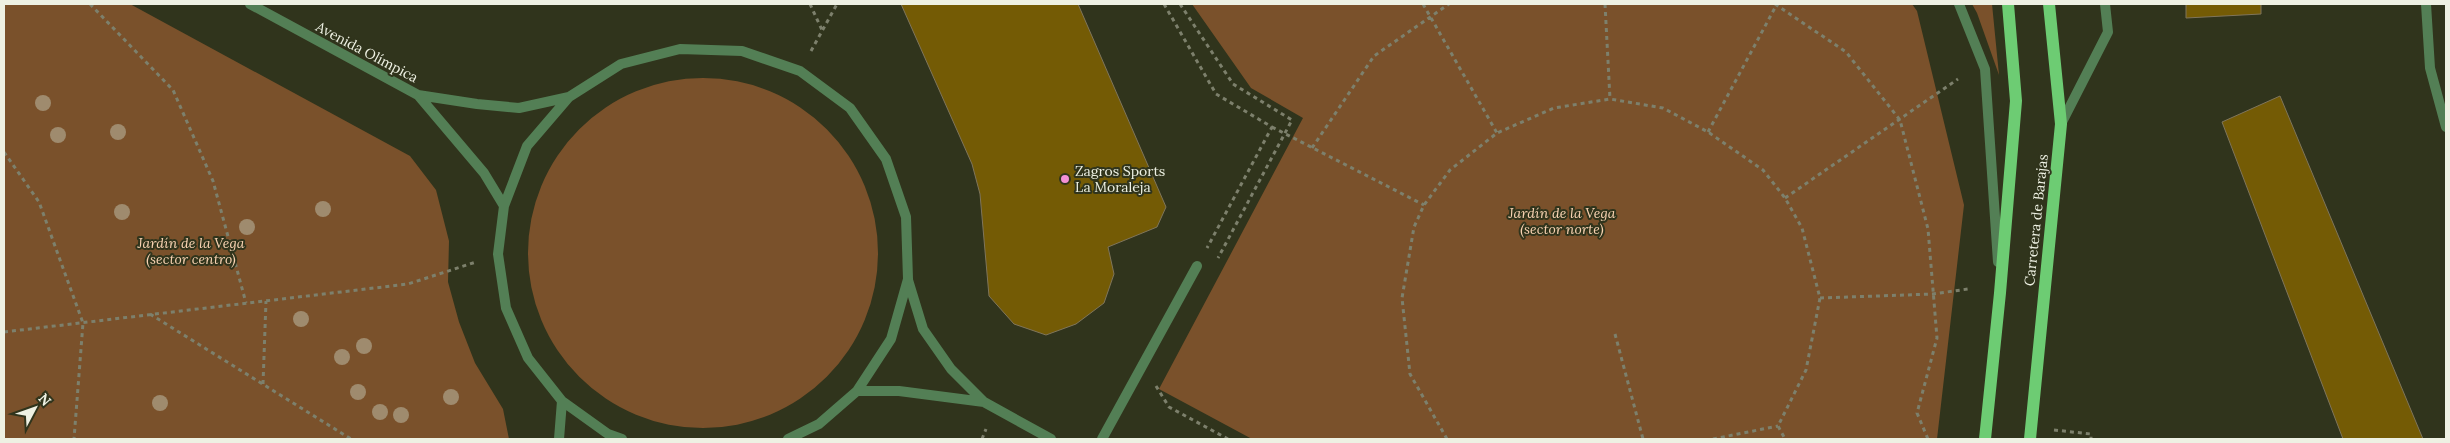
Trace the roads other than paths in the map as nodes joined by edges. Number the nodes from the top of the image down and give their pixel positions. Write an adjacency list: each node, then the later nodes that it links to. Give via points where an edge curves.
1 (250, 4): 7 (street, Avenida Olímpica)
2 (1960, 4): 14 (street, via 1985,69)
3 (2008, 4): 14 (main road, Carretera de Barajas, via 2016,101)
4 (2049, 4): 9 (main road, Carretera de Barajas)
5 (2105, 4): 9 (street, via 2108,32)
6 (2426, 4): 10 (street, via 2430,68)
7 (418, 95): 8 (street, Avenida Olímpica, via 519,108); 11 (street, Avenida Olímpica, via 484,173)
8 (569, 97): 11 (street, via 527,146); 13 (street, via 621,64 680,49 742,51 800,71 850,108 886,159 906,217)
9 (2060, 124): 18 (main road, Carretera de Barajas)
10 (2446, 127)
11 (504, 206): 16 (street, via 498,254 506,308 528,358)
12 (1197, 266): 23 (street)
13 (908, 279): 15 (street, via 891,339); 17 (street, via 923,329 951,369)
14 (2000, 293): 24 (main road, Carretera de Barajas)
15 (857, 391): 17 (street, via 899,391); 21 (street, via 819,424)
16 (562, 401): 19 (street); 20 (street, via 608,434)
17 (984, 402): 22 (street)
18 (2031, 433)
19 (560, 439)
20 (622, 439)
21 (788, 439)
22 (1051, 439)
23 (1102, 439)
24 (1985, 439)

